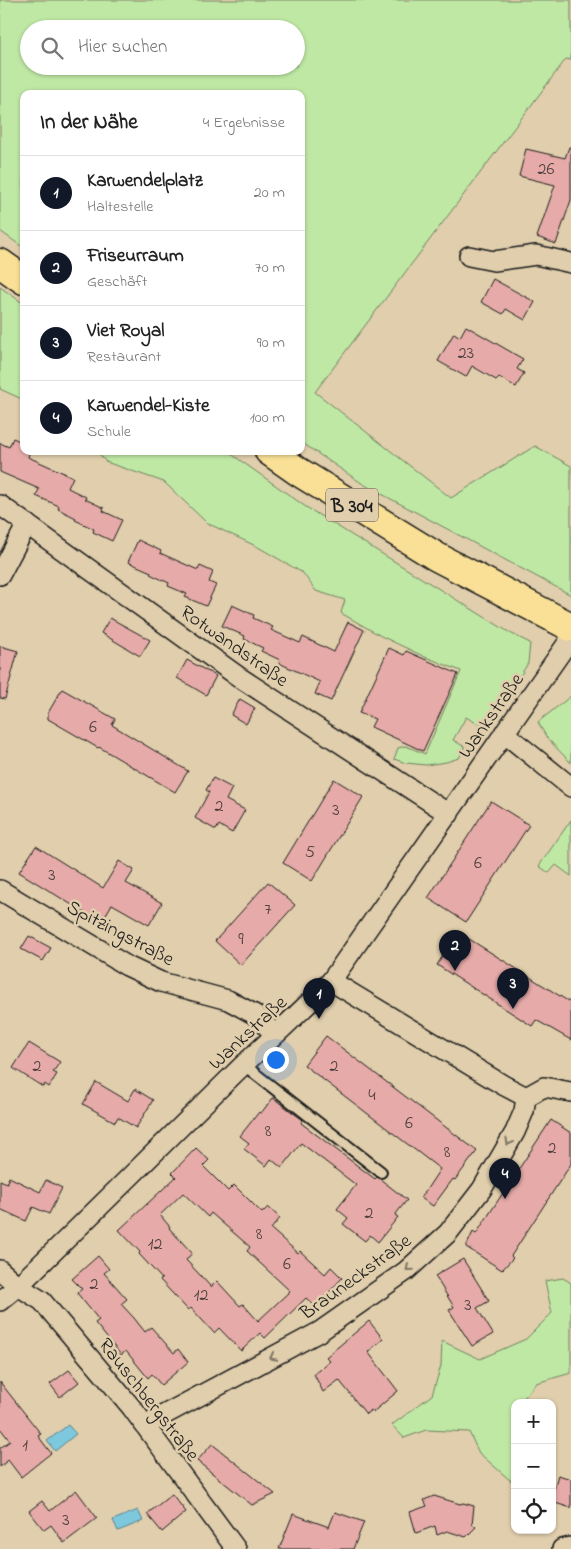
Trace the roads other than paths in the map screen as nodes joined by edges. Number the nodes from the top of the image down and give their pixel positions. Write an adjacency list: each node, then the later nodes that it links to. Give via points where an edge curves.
1 (469, 256): 3 (street, via 494,261 536,255)
2 (0, 263): 4 (main road)
3 (571, 263)
4 (20, 277)
5 (275, 455): 9 (main road, B 304, via 437,557)
6 (0, 505): 7 (street, Rotwandstraße)
7 (28, 524): 8 (street); 13 (street, Rotwandstraße, via 239,677)
8 (0, 575)
9 (571, 627)
10 (571, 638): 11 (street, Wankstraße)
11 (504, 733): 12 (street); 13 (street, Wankstraße)
12 (571, 787)
13 (449, 814): 15 (street, Wankstraße)
14 (0, 890): 16 (street, Spitzingstraße, via 127,966 161,982 228,1000 254,1014)
15 (331, 981): 16 (street, Wankstraße); 19 (street)
16 (275, 1034): 17 (street, Wankstraße)
17 (244, 1065): 20 (lane); 22 (street, Wankstraße)
18 (571, 1092): 19 (street, via 544,1087)
19 (526, 1097): 24 (street, Brauneckstraße, one-way to 24, via 524,1111 514,1132 482,1189 448,1233 406,1271 319,1332)
20 (380, 1172)
21 (0, 1270): 22 (street, Rauschbergstraße)
22 (18, 1286): 23 (street, Wankstraße); 24 (street, Rauschbergstraße, via 42,1301)
23 (0, 1301)
24 (146, 1425): 26 (street, Rauschbergstraße)
25 (571, 1547): 27 (street)
26 (236, 1549)
27 (562, 1549)

